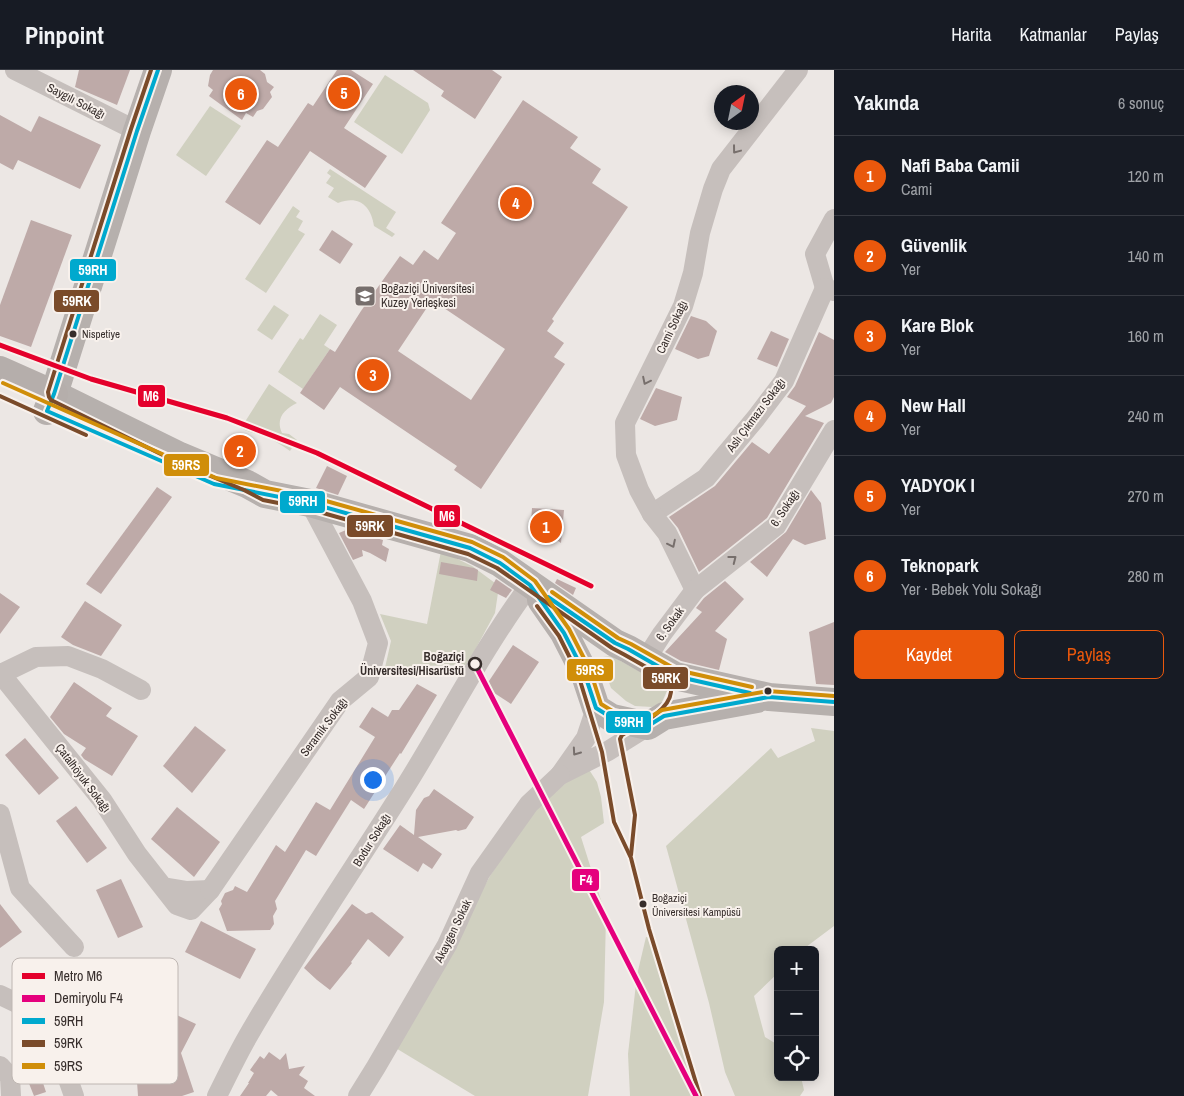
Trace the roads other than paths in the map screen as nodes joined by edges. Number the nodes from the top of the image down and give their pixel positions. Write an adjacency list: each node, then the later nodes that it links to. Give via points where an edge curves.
1 (15, 70): 4 (street, Saygılı Sokağı)
2 (158, 70): 4 (main road)
3 (798, 70): 12 (street, Cami Sokağı, one-way to 12, via 721,169 700,233 683,306 626,423 626,456)
4 (137, 131): 9 (main road)
5 (834, 219): 6 (street, Aslı Çıkmazı Sokağı, via 815,254)
6 (830, 290): 12 (street, Aslı Çıkmazı Sokağı, via 784,381 756,418 706,478)
7 (0, 370): 9 (main road)
8 (0, 389): 9 (main road)
9 (51, 403): 11 (main road, via 265,494)
10 (834, 430): 14 (street, 6. Sokağı, one-way to 10, via 776,526)
11 (310, 502): 13 (main road, via 470,548 500,563); 27 (street, Seramik Sokağı, via 362,600 378,643 369,677 340,701 210,890 191,910 177,906)
12 (652, 514): 14 (street, Cami Sokağı, one-way to 14, via 667,533)
13 (530, 585): 15 (main road); 17 (main road, via 564,633); 35 (street, Bodur Sokağı, via 247,1037)
14 (695, 590): 16 (street, 6. Sokak)
15 (614, 643): 16 (main road); 17 (main road, via 586,660)
16 (646, 658): 19 (main road)
17 (584, 672): 23 (main road)
18 (0, 673): 20 (street, via 36,657 68,656 102,669); 27 (street, Çatalhöyuk Sokağı, via 102,800 137,854)
19 (675, 676): 21 (main road); 24 (main road, via 677,693 673,706)
20 (141, 690)
21 (769, 697): 22 (main road); 24 (main road)
22 (834, 702)
23 (596, 708): 24 (main road, via 612,718); 25 (street, one-way to 25, via 586,738)
24 (656, 721): 25 (street, via 608,751)
25 (560, 775): 36 (street, Akaygen Sokak, via 529,804 480,873 447,945)
26 (0, 814): 28 (street, via 20,888)
27 (163, 886)
28 (74, 947)
29 (0, 995): 30 (street)
30 (12, 1001)
31 (0, 1066): 33 (street, via 10,1077)
32 (70, 1084): 34 (street)
33 (11, 1096)
34 (74, 1096)
35 (217, 1096)
36 (358, 1096)

